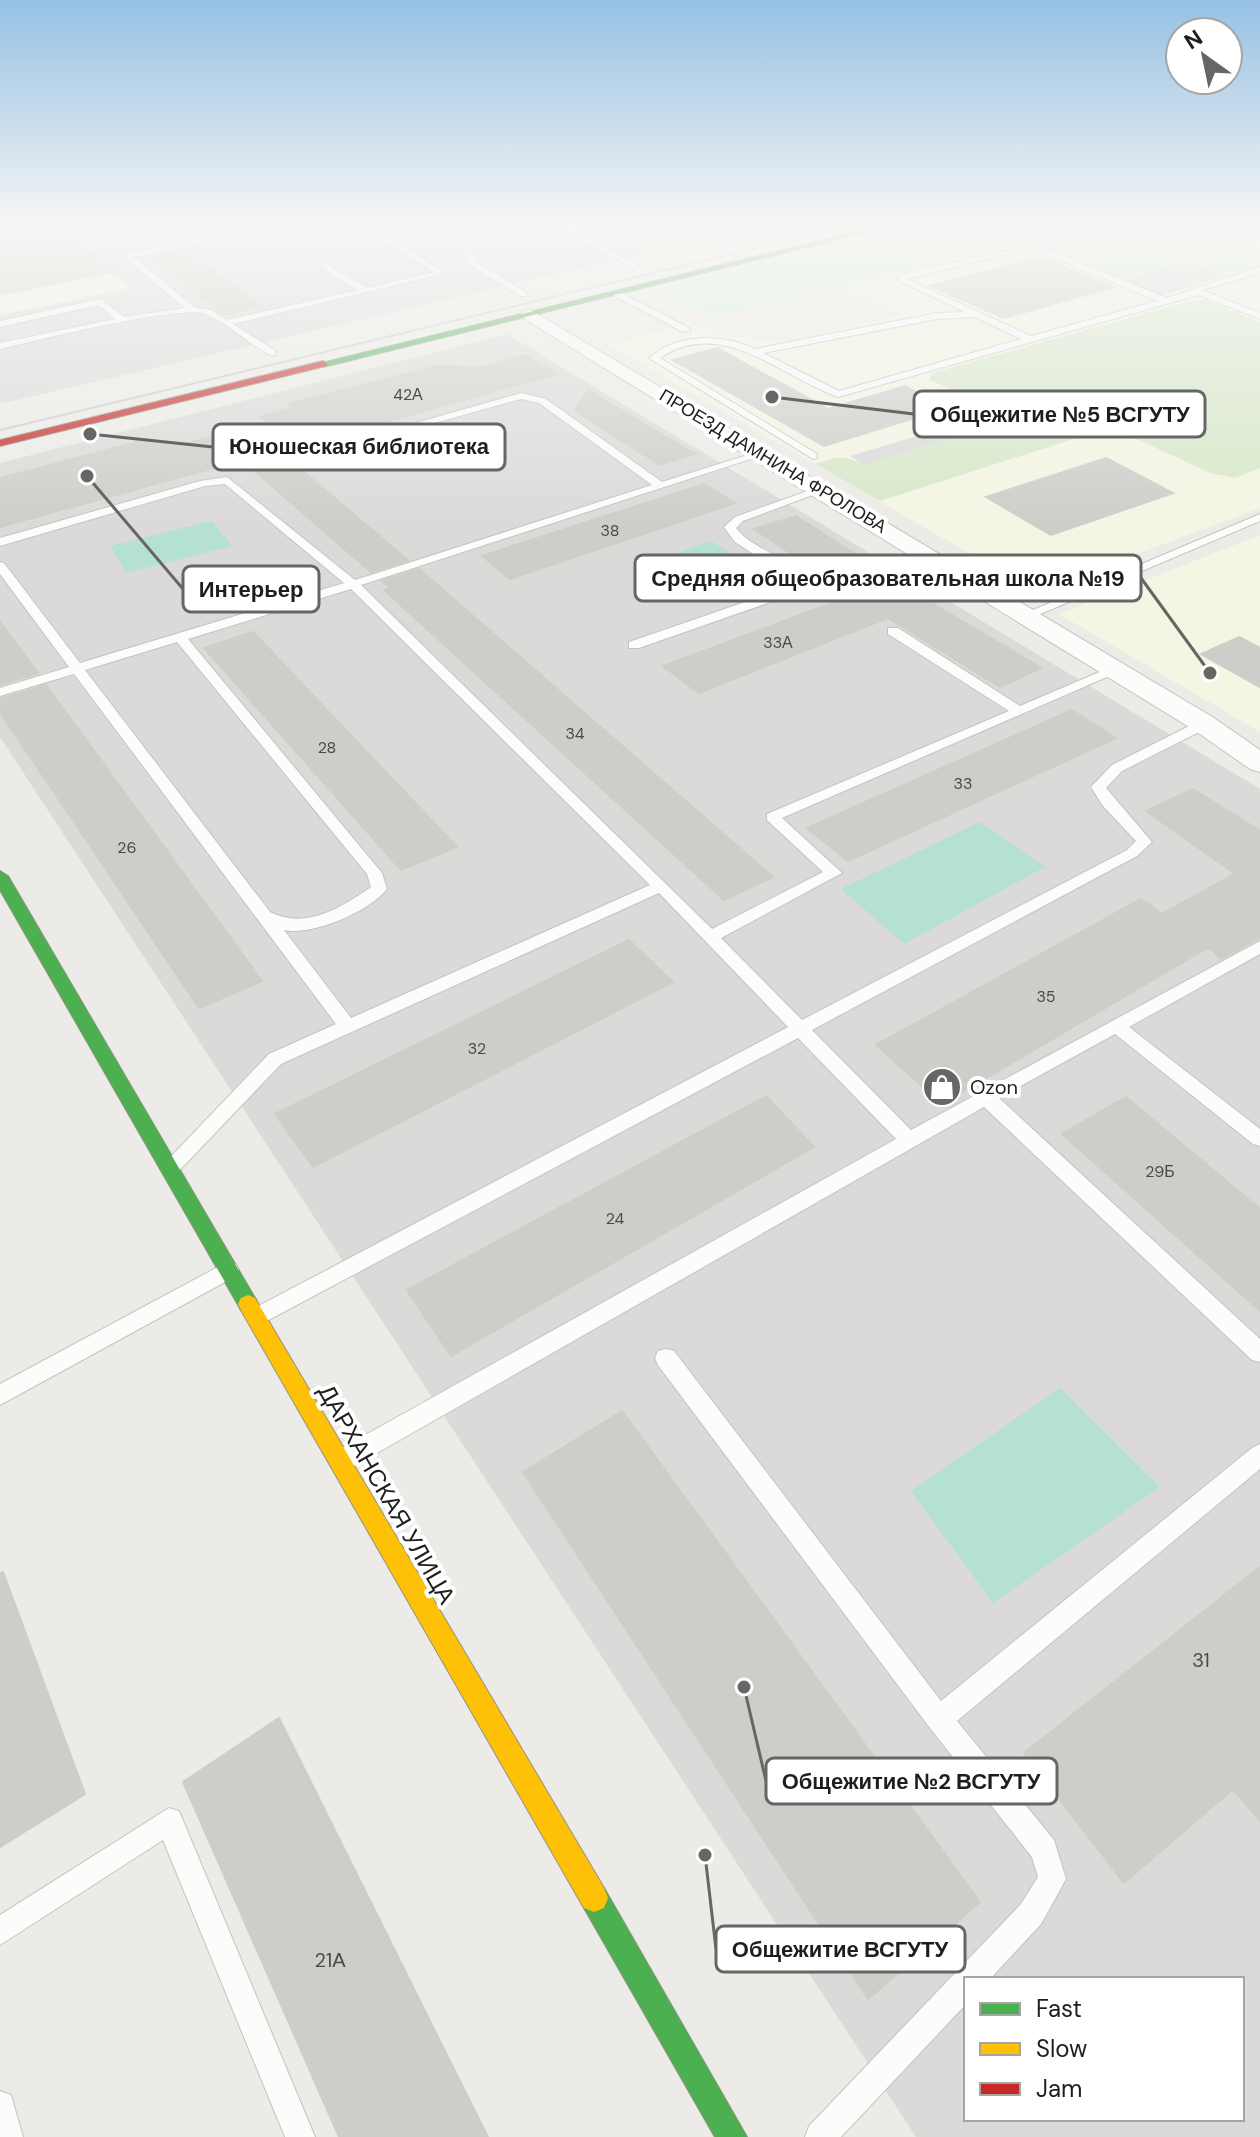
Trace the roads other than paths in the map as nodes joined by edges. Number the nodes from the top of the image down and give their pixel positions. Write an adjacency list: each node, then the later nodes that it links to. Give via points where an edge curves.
1 (90, 327): 11 (lane)
2 (232, 327): 12 (lane)
3 (428, 327): 15 (main road)
4 (571, 327): 17 (street, ПРОЕЗД ДАМНИНА ФРОЛОВА)
5 (680, 327): 9 (lane)
6 (882, 327): 13 (lane)
7 (1003, 327): 10 (lane)
8 (1074, 327): 10 (lane)
9 (686, 330)
10 (1030, 339): 13 (lane, via 838,394)
11 (0, 346)
12 (280, 351): 14 (main road)
13 (754, 352): 18 (lane, via 707,339 654,358)
14 (243, 360)
15 (0, 443)
16 (322, 451): 19 (lane, via 531,397)
17 (761, 454): 19 (lane); 20 (street, ПРОЕЗД ДАМНИНА ФРОЛОВА)
18 (813, 456)
19 (661, 486): 24 (lane)
20 (820, 490): 25 (street, ПРОЕЗД ДАМНИНА ФРОЛОВА); 28 (lane, via 730,527 739,540 793,574 796,584 781,594)
21 (1260, 517): 25 (lane)
22 (0, 542): 24 (lane, via 227,480)
23 (0, 566): 29 (lane)
24 (353, 584): 27 (lane); 36 (lane)
25 (1027, 615): 30 (street, ПРОЕЗД ДАМНИНА ФРОЛОВА)
26 (893, 631): 32 (lane)
27 (180, 638): 29 (lane); 37 (lane, via 374,873 379,889 304,926 280,925)
28 (634, 645)
29 (79, 670): 31 (lane); 37 (lane)
30 (1116, 670): 32 (lane); 33 (street, ПРОЕЗД ДАМНИНА ФРОЛОВА)
31 (0, 692)
32 (1019, 711): 38 (lane, via 772,817 834,873)
33 (1204, 724): 34 (street, ПРОЕЗД ДАМНИНА ФРОЛОВА); 42 (lane, via 1117,768 1098,787 1106,804 1144,842 1132,853)
34 (1260, 763)
35 (0, 876): 46 (main road, ДАРХАНСКАЯ УЛИЦА)
36 (661, 886): 38 (lane); 41 (lane)
37 (264, 916): 41 (lane)
38 (709, 937): 42 (lane)
39 (1260, 947): 40 (lane)
40 (1116, 1026): 43 (lane); 44 (lane)
41 (348, 1027): 46 (lane, via 275,1059)
42 (797, 1028): 45 (lane); 48 (lane)
43 (986, 1097): 45 (lane); 49 (lane)
44 (1260, 1139)
45 (910, 1141): 53 (lane)
46 (170, 1168): 47 (main road, ДАРХАНСКАЯ УЛИЦА)
47 (229, 1270): 48 (main road, ДАРХАНСКАЯ УЛИЦА); 51 (lane)
48 (256, 1317): 53 (main road, ДАРХАНСКАЯ УЛИЦА)
49 (1260, 1353)
50 (666, 1358): 54 (lane)
51 (0, 1395)
52 (1260, 1455): 54 (lane)
53 (340, 1462): 61 (main road, ДАРХАНСКАЯ УЛИЦА)
54 (939, 1719): 56 (lane, via 1044,1850 1052,1879 1031,1914)
55 (0, 1931): 60 (lane, via 169,1821)
56 (972, 1977)
57 (964, 1985): 62 (lane)
58 (0, 2106): 59 (lane)
59 (8, 2137)
60 (300, 2137)
61 (732, 2137)
62 (820, 2137)

